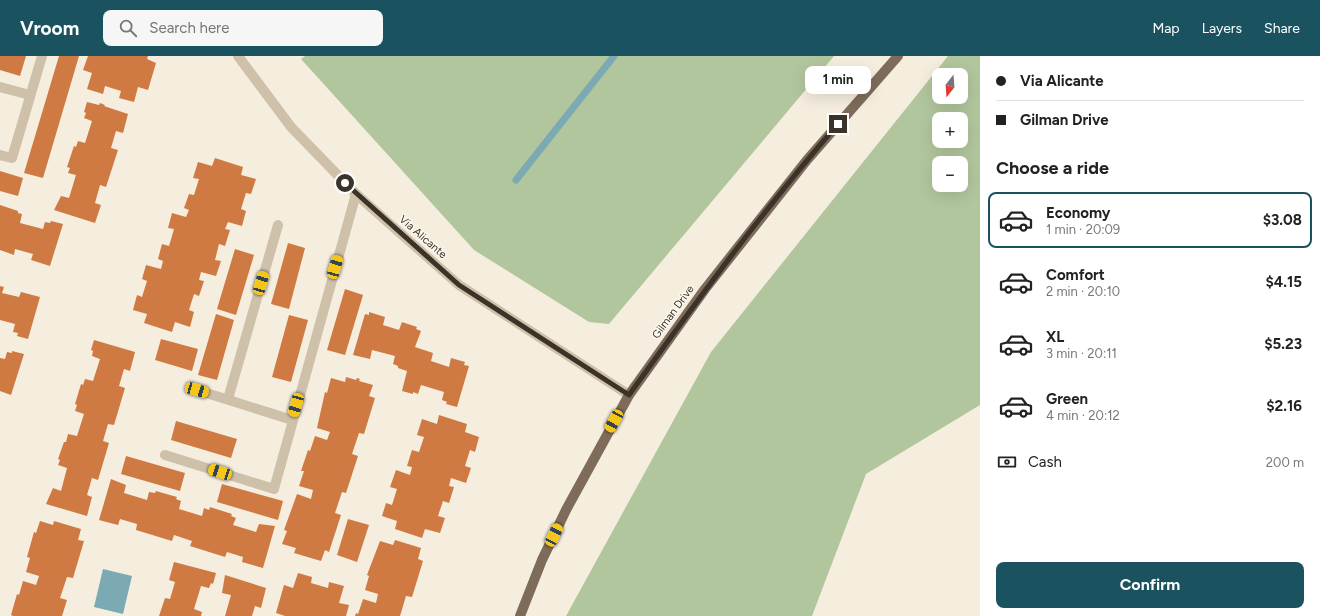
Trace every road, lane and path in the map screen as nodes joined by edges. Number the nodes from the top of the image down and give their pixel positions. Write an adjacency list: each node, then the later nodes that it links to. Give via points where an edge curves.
1 (42, 56): 5 (street)
2 (238, 56): 7 (street, Via Alicante, via 291,127)
3 (898, 56): 10 (main road, Gilman Drive, via 797,172 705,289)
4 (0, 86): 5 (street)
5 (30, 96): 6 (street, via 12,158)
6 (0, 155)
7 (356, 194): 10 (street, Via Alicante, via 459,285); 12 (street)
8 (278, 225): 11 (street)
9 (197, 390): 11 (street)
10 (629, 395): 14 (main road, Gilman Drive, via 566,510 542,560)
11 (228, 399): 12 (street)
12 (292, 420): 13 (street, via 274,489)
13 (165, 455)
14 (520, 616)

